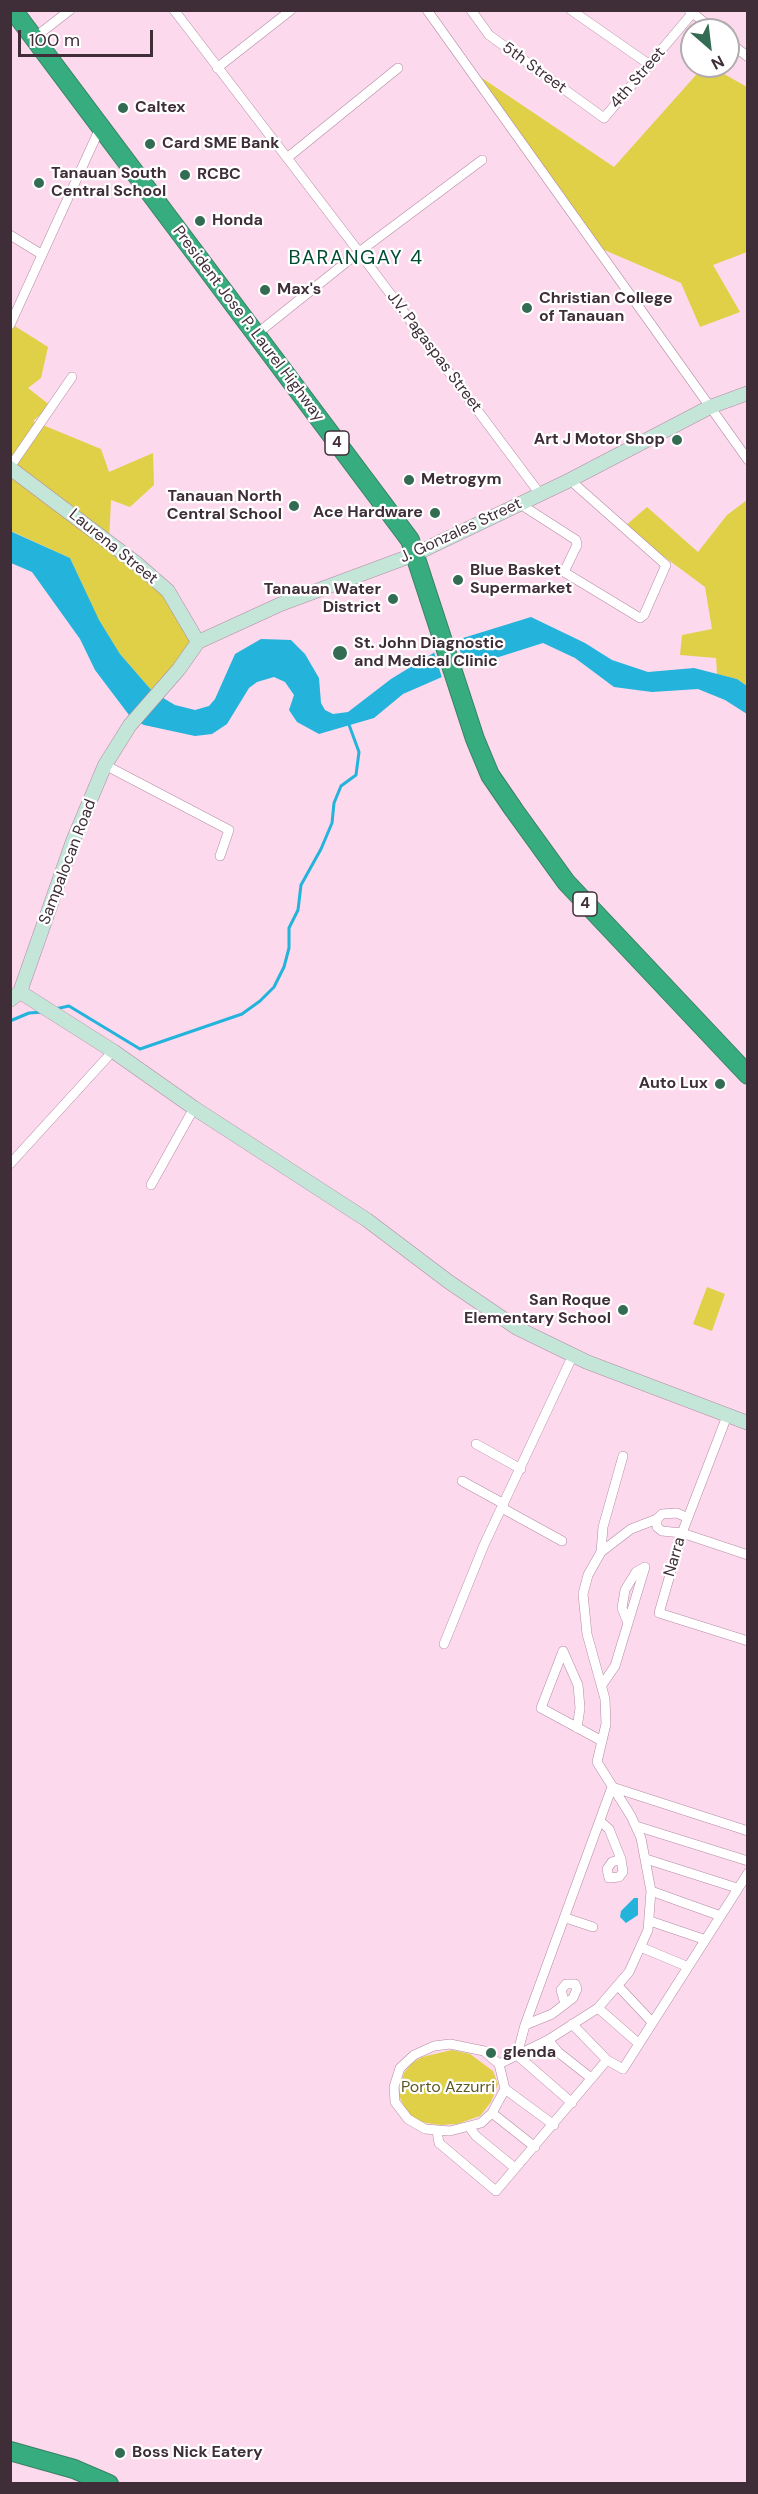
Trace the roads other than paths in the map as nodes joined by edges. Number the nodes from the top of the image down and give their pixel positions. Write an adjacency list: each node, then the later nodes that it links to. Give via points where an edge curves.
1 (13, 10): 10 (highway, President Jose P. Laurel Highway / 4)
2 (70, 10): 10 (street)
3 (174, 10): 12 (street, J.V. Pagaspas Street)
4 (291, 10): 12 (street)
5 (427, 10): 25 (street)
6 (471, 10): 14 (street, 5th Street, via 489,35)
7 (571, 10): 11 (street)
8 (692, 11): 11 (street, 4th Street)
9 (10, 18): 15 (highway, President Jose P. Laurel Highway / 4)
10 (34, 38): 15 (highway, President Jose P. Laurel Highway / 4)
11 (650, 65): 14 (street, 4th Street)
12 (217, 68): 16 (street, J.V. Pagaspas Street)
13 (398, 68): 16 (street)
14 (604, 118)
15 (98, 131): 20 (street); 22 (highway, President Jose P. Laurel Highway / 4)
16 (287, 158): 19 (street, J.V. Pagaspas Street)
17 (482, 160): 19 (street)
18 (10, 235): 20 (street)
19 (359, 252): 22 (street); 29 (street, J.V. Pagaspas Street)
20 (41, 254): 21 (street)
21 (10, 325)
22 (253, 337): 31 (highway, President Jose P. Laurel Highway / 4, via 410,540)
23 (72, 377): 27 (street)
24 (747, 393): 25 (street, J. Gonzales Street)
25 (710, 407): 26 (street); 28 (street, J. Gonzales Street)
26 (747, 460)
27 (10, 467): 32 (street, Laurena Street, via 168,591)
28 (570, 480): 29 (street, J. Gonzales Street); 30 (street, via 666,565 640,618 564,572 576,540)
29 (540, 494): 30 (street, J. Gonzales Street)
30 (520, 504): 31 (street, J. Gonzales Street)
31 (413, 555): 32 (street, J. Gonzales Street, via 281,604); 37 (highway, President Jose P. Laurel Highway / 4, via 490,775 556,870)
32 (198, 642): 33 (street, Sampalocan Road, via 130,725)
33 (105, 765): 34 (street, via 229,830); 35 (street, Sampalocan Road)
34 (220, 856)
35 (14, 993): 36 (street)
36 (113, 1051): 38 (street); 39 (street)
37 (747, 1075)
38 (194, 1108): 40 (street); 41 (street, via 367,1220 517,1328)
39 (10, 1164)
40 (151, 1185)
41 (573, 1355): 42 (street); 46 (street)
42 (727, 1416): 43 (street); 49 (street, Narra)
43 (747, 1424)
44 (476, 1444): 46 (street)
45 (623, 1456): 53 (street, via 603,1527)
46 (521, 1469): 48 (street)
47 (462, 1481): 48 (street)
48 (503, 1506): 52 (street); 57 (street)
49 (688, 1518): 50 (street, via 668,1513 662,1514); 51 (street, Narra)
50 (657, 1523): 51 (street, via 670,1534); 53 (street, via 631,1529)
51 (682, 1533): 54 (street); 56 (street, Narra, via 659,1613)
52 (562, 1541)
53 (601, 1552): 58 (street, via 583,1594 587,1634)
54 (747, 1556)
55 (628, 1623): 55 (street, via 622,1608 625,1590 636,1572 645,1567); 58 (street, via 615,1666)
56 (747, 1641)
57 (444, 1644)
58 (602, 1685): 60 (street, via 606,1724)
59 (577, 1728): 59 (street, via 578,1685 562,1651 541,1708); 60 (street)
60 (602, 1741): 61 (street, via 597,1762)
61 (612, 1787): 62 (street); 63 (street); 64 (street)
62 (600, 1821): 65 (street, via 609,1829); 72 (street)
63 (636, 1826): 66 (street); 67 (street)
64 (747, 1831)
65 (621, 1859)
66 (646, 1859): 69 (street); 70 (street)
67 (747, 1861)
68 (747, 1873): 69 (street)
69 (737, 1888): 71 (street)
70 (651, 1891): 71 (street); 73 (street)
71 (718, 1915): 75 (street)
72 (566, 1918): 74 (street); 83 (street)
73 (650, 1921): 75 (street); 76 (street)
74 (594, 1927)
75 (703, 1939): 77 (street)
76 (642, 1948): 77 (street); 78 (street)
77 (686, 1966): 81 (street)
78 (619, 1987): 80 (street); 81 (street)
79 (565, 2004): 83 (street)
80 (598, 2008): 82 (street); 85 (street)
81 (651, 2021): 85 (street)
82 (572, 2024): 84 (street); 87 (street)
83 (525, 2025): 86 (street)
84 (548, 2040): 86 (street); 89 (street)
85 (638, 2043): 87 (street, via 622,2069)
86 (517, 2055): 88 (street); 91 (street)
87 (607, 2060): 89 (street)
88 (499, 2064): 90 (street); 95 (street, via 484,2051 450,2044 414,2055 400,2068 394,2087 395,2102 408,2119)
89 (591, 2078): 91 (street)
90 (505, 2089): 92 (street); 93 (street)
91 (572, 2103): 93 (street)
92 (492, 2113): 94 (street); 96 (street)
93 (554, 2125): 96 (street)
94 (470, 2128): 95 (street); 97 (street)
95 (437, 2131): 97 (street, via 439,2143 495,2191)
96 (535, 2147): 97 (street)
97 (515, 2168)
98 (10, 2451): 99 (highway, via 74,2469)
99 (109, 2484)

